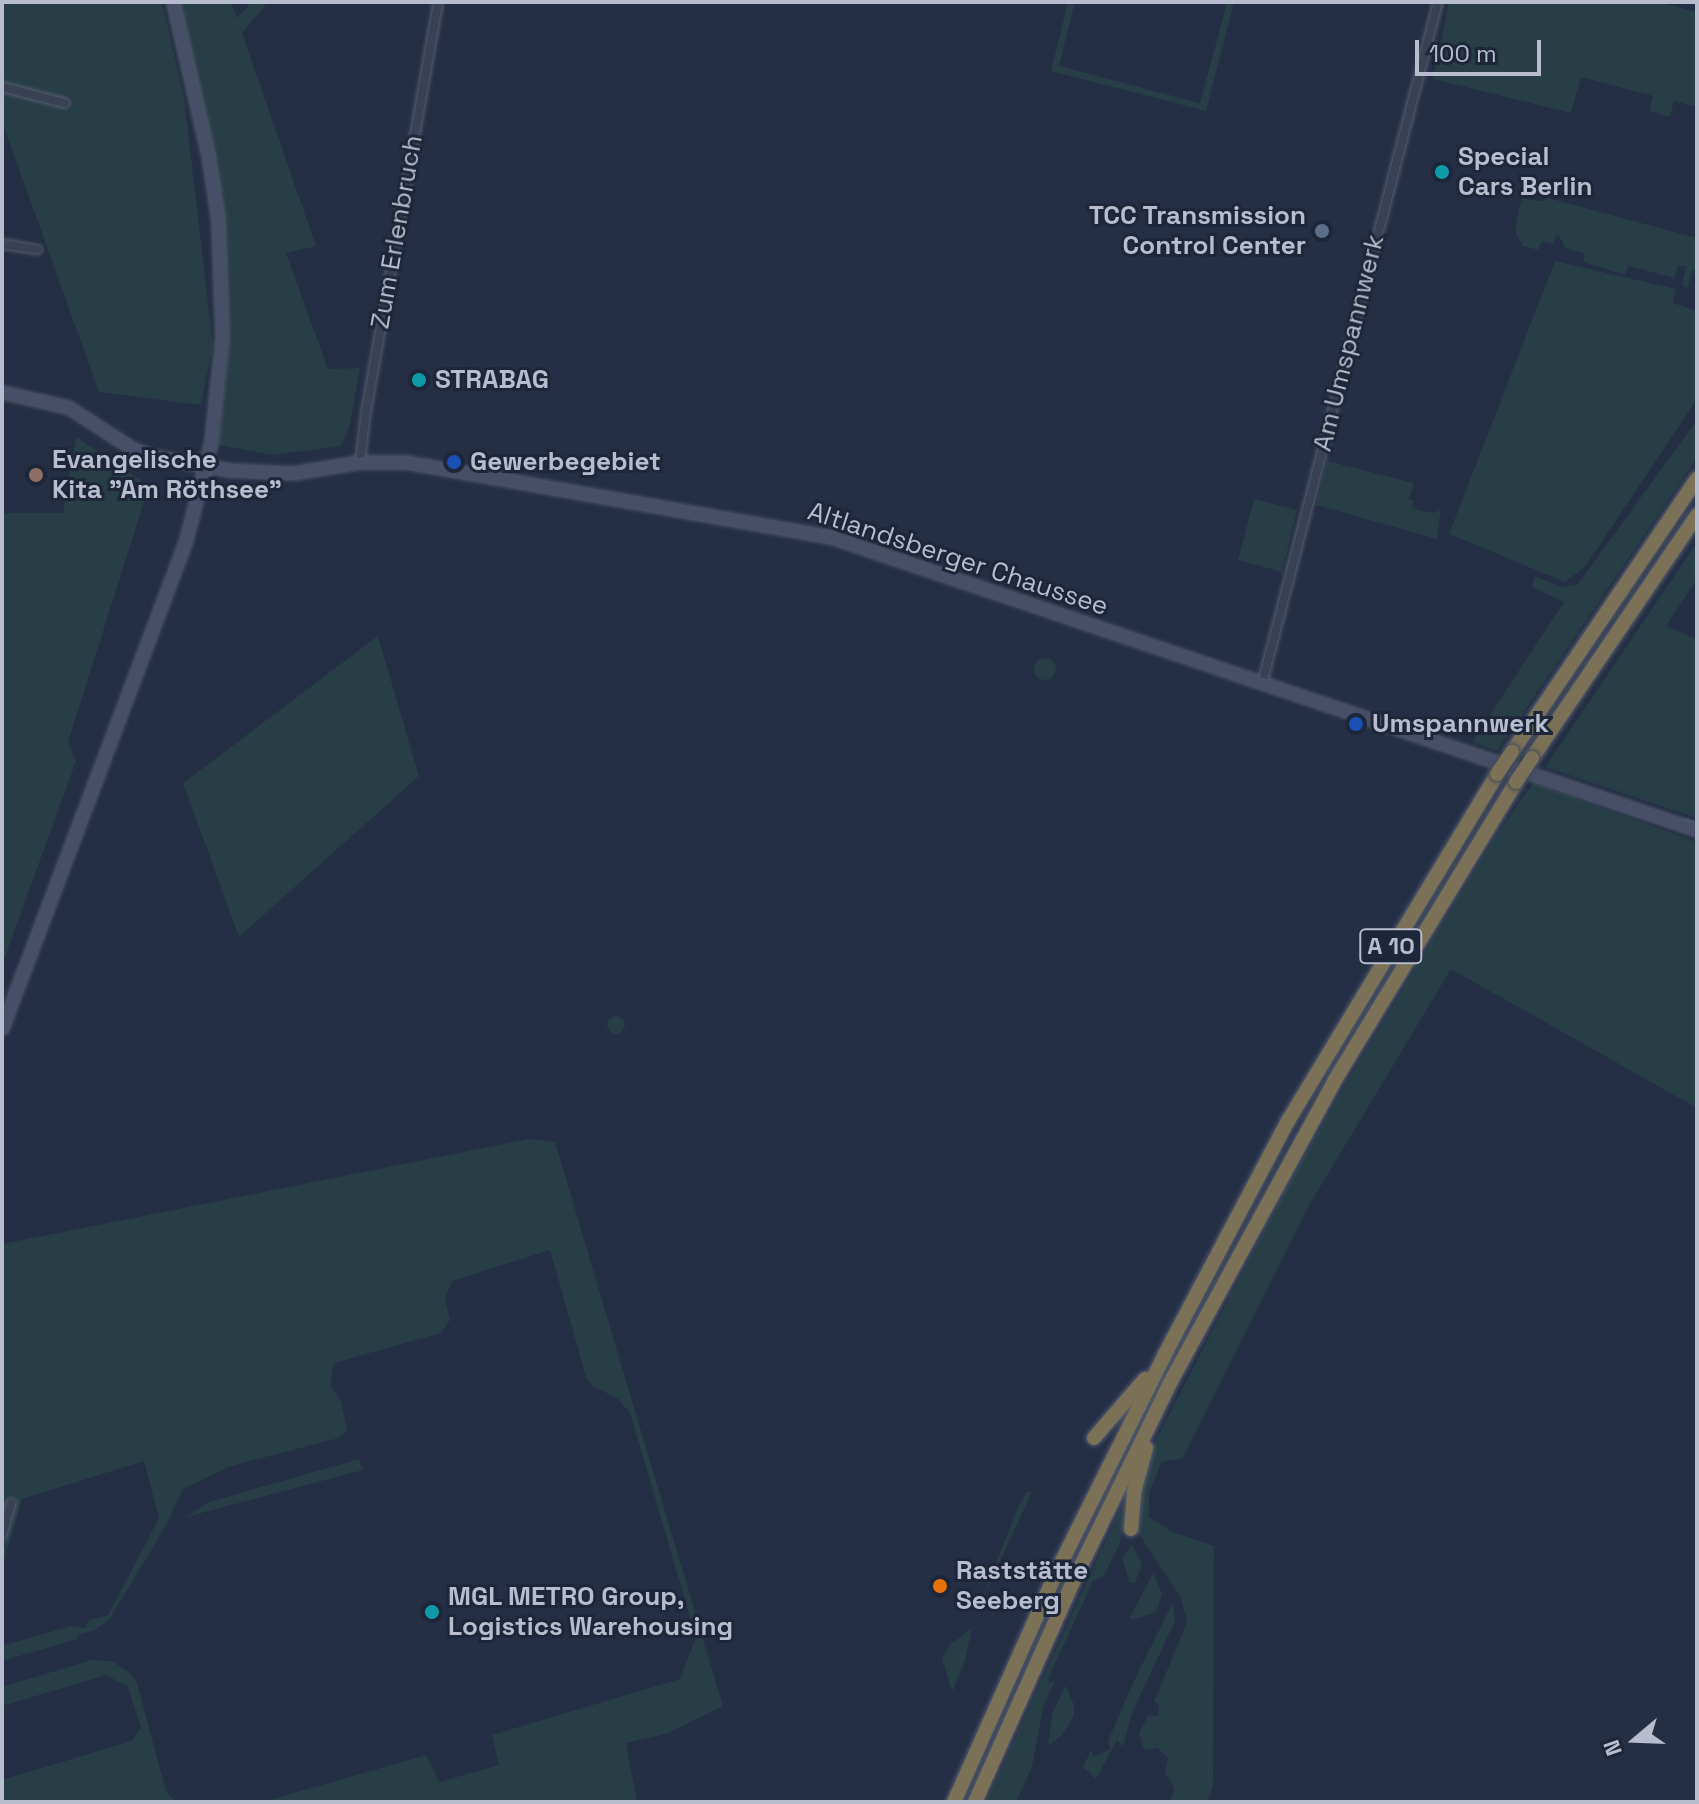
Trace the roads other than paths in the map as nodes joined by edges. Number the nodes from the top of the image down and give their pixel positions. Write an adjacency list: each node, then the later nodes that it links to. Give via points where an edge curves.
1 (173, 2): 10 (street, via 218,220 222,337)
2 (438, 2): 9 (street, Zum Erlenbruch)
3 (1438, 2): 13 (street, Am Umspannwerk)
4 (2, 87): 5 (street)
5 (65, 103)
6 (2, 244): 7 (street)
7 (38, 250)
8 (2, 392): 10 (street, Altlandsberger Chaussee, via 68,407 152,456)
9 (360, 462): 10 (street, Altlandsberger Chaussee, via 293,473); 13 (street, Altlandsberger Chaussee, via 428,465 808,531)
10 (205, 466): 15 (street, via 180,557)
11 (1697, 479): 16 (highway, A 10, bridge, via 1497,774 1288,1121)
12 (1697, 515): 17 (highway, A 10, bridge, via 1516,782 1335,1080)
13 (1262, 684): 14 (street, Altlandsberger Chaussee)
14 (1697, 830)
15 (2, 1028)
16 (1165, 1354): 18 (highway); 22 (highway, A 10, via 1055,1575)
17 (1157, 1409): 20 (highway, via 1136,1481); 23 (highway, A 10)
18 (1094, 1438)
19 (11, 1503): 21 (street)
20 (1131, 1529)
21 (2, 1535)
22 (954, 1802)
23 (975, 1802)

